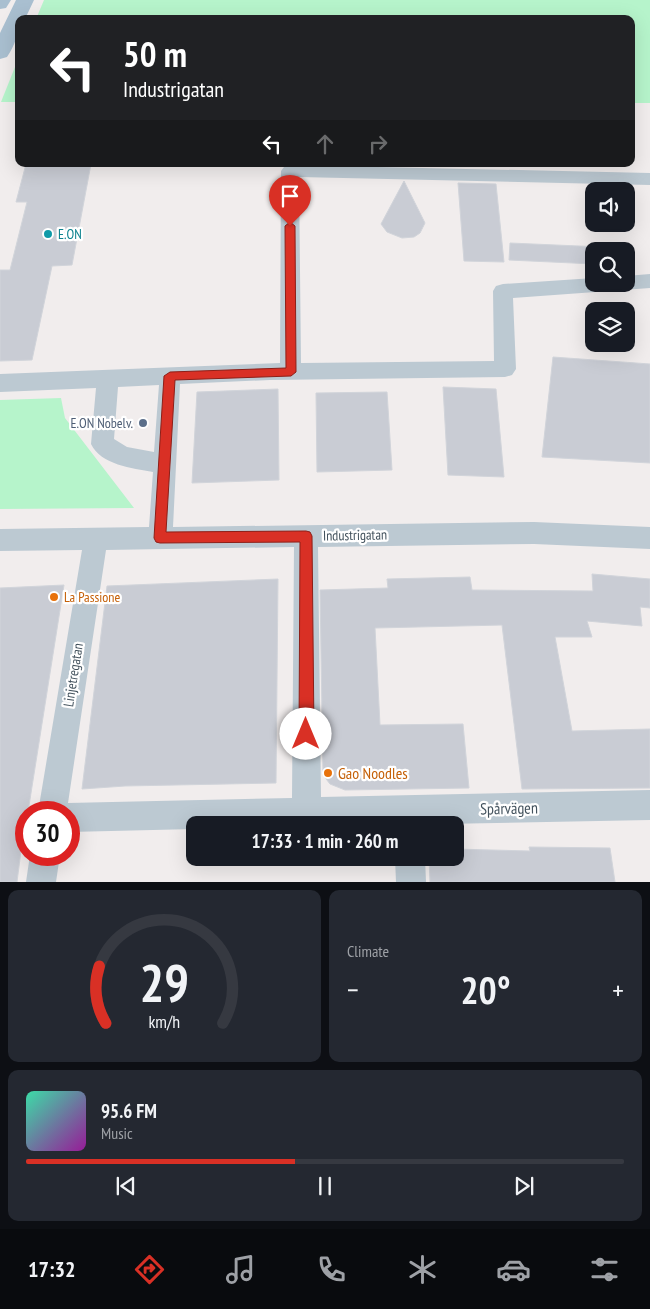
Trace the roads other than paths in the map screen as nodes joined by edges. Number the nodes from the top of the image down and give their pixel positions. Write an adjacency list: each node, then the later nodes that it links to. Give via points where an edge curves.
1 (2, 0): 3 (main road)
2 (25, 0): 4 (main road)
3 (0, 4)
4 (18, 15)
5 (15, 21): 6 (main road)
6 (0, 52)
7 (650, 179): 11 (street, via 290,171)
8 (650, 281): 9 (street)
9 (635, 282)
10 (585, 286): 11 (street, via 503,291 505,368)
11 (291, 372): 12 (street)
12 (170, 376): 13 (street); 15 (street)
13 (108, 379): 14 (street); 15 (street, via 102,444 122,456)
14 (0, 383)
15 (164, 464): 18 (street)
16 (306, 536): 18 (street, Industrigatan); 19 (street, Industrigatan, via 534,533); 23 (street)
17 (96, 538): 18 (street, Industrigatan); 20 (street, Industrigatan); 21 (street, Linjetregatan)
18 (160, 538)
19 (650, 538)
20 (0, 540)
21 (54, 801)
22 (650, 805): 25 (street, Spårvägen)
23 (306, 812): 24 (street, Spårvägen); 26 (street, Spårvägen)
24 (388, 816)
25 (428, 816)
26 (80, 817)
27 (43, 866): 29 (street)
28 (410, 866): 30 (street)
29 (41, 882)
30 (411, 882)

